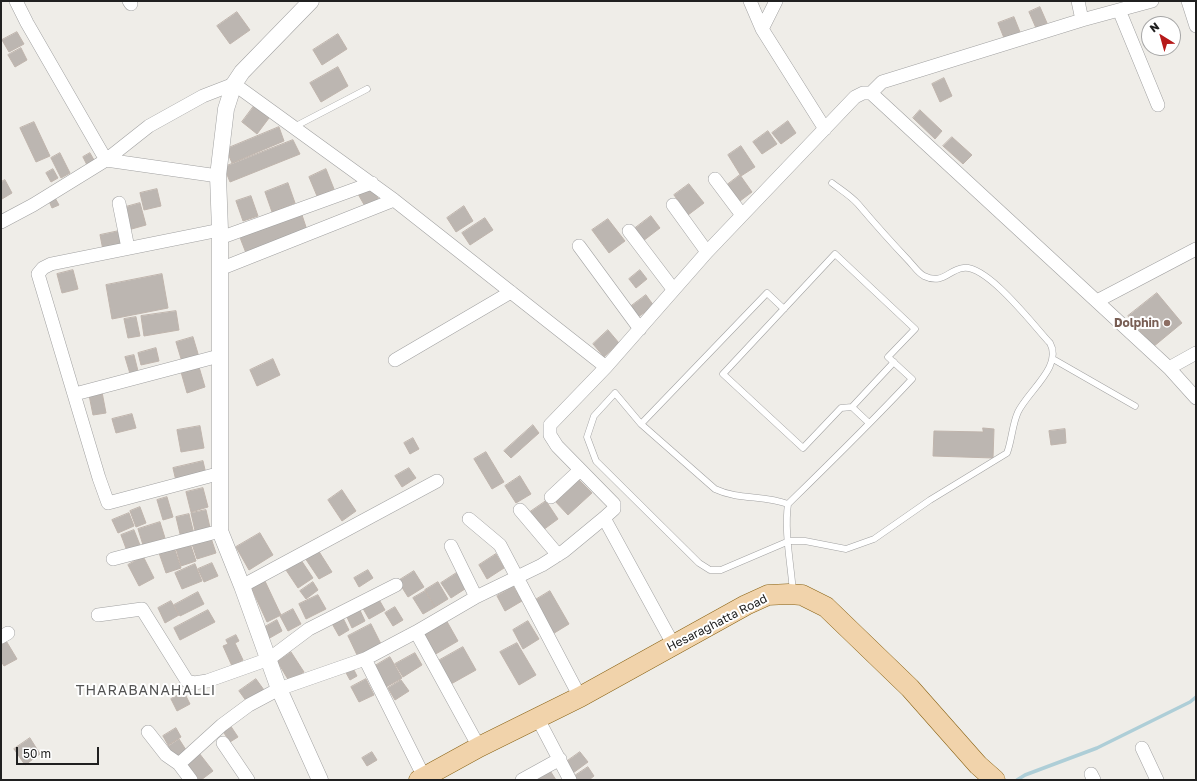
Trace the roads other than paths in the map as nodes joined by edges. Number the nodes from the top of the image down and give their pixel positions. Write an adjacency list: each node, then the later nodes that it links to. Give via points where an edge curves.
1 (16, 1): 18 (street)
2 (311, 1): 12 (street, via 242,72)
3 (750, 1): 11 (street)
4 (776, 1): 11 (street)
5 (1078, 1): 9 (street)
6 (1152, 1): 8 (street)
7 (1188, 1): 10 (street)
8 (1119, 10): 9 (street); 15 (street)
9 (1082, 20): 14 (street, via 882,82)
10 (1196, 26)
11 (762, 29): 17 (street)
12 (234, 84): 16 (street); 18 (street, via 203,96 149,126); 19 (street, via 226,109)
13 (367, 89): 16 (lane)
14 (872, 93): 17 (street, via 862,93 855,97); 37 (street)
15 (1158, 105)
16 (294, 127): 21 (street)
17 (825, 129): 26 (street)
18 (106, 160): 19 (street); 27 (street)
19 (218, 176): 29 (street)
20 (715, 178): 26 (street)
21 (372, 183): 23 (street); 29 (street)
22 (832, 183): 42 (lane, via 857,203 923,276 944,278 962,268 969,268 977,270 999,286 1050,343 1054,350)
23 (394, 200): 34 (street); 36 (street)
24 (119, 203): 31 (street)
25 (673, 205): 33 (street)
26 (742, 215): 33 (street)
27 (1, 222)
28 (629, 231): 35 (street)
29 (220, 234): 31 (street); 34 (street)
30 (579, 246): 39 (street)
31 (128, 248): 47 (street, via 51,264 38,274)
32 (1196, 249): 37 (street)
33 (707, 252): 35 (street)
34 (220, 269): 41 (street)
35 (673, 289): 39 (street)
36 (511, 292): 43 (street); 45 (street)
37 (1097, 301): 46 (street)
38 (784, 309): 44 (lane, via 836,254 915,329 888,357); 50 (lane, via 723,374 802,448 841,408); 52 (lane, via 767,293)
39 (640, 329): 45 (street)
40 (1196, 353): 46 (street)
41 (220, 356): 47 (street); 54 (street)
42 (1054, 359): 49 (lane); 62 (lane, via 1018,412 1007,453 930,500 874,539 846,549)
43 (395, 360)
44 (894, 362): 50 (lane); 51 (lane, via 912,379)
45 (606, 367): 53 (street, via 550,426 550,435 554,441)
46 (1169, 368): 48 (street)
47 (75, 394): 54 (street, via 108,503)
48 (1196, 398)
49 (1135, 406)
50 (852, 407): 51 (lane)
51 (869, 423): 57 (lane)
52 (641, 424): 57 (lane, via 715,489 726,494 779,500); 62 (lane, via 615,393 594,416 587,437 596,461 699,563 710,570 721,570)
53 (580, 470): 56 (street); 59 (street, via 614,504 614,509)
54 (221, 473): 61 (street)
55 (437, 481): 68 (street)
56 (551, 497)
57 (788, 504): 62 (lane, via 786,514)
58 (520, 510): 64 (street)
59 (604, 518): 64 (street); 73 (street)
60 (469, 519): 66 (street, via 500,545)
61 (220, 531): 65 (street); 68 (street)
62 (789, 540): 69 (lane)
63 (451, 546): 70 (street)
64 (558, 555): 66 (street)
65 (113, 559)
66 (517, 578): 70 (street); 77 (street)
67 (396, 585): 74 (street, via 309,629)
68 (242, 586): 74 (street)
69 (793, 594): 73 (main road, Hesaraghatta Road, via 768,595); 91 (main road, Hesaraghatta Road, via 802,595 826,607 910,688 978,765)
70 (476, 597): 72 (street)
71 (98, 615): 74 (street, via 142,609 187,680 194,683 236,672)
72 (416, 632): 75 (street); 81 (street)
73 (673, 644): 77 (main road, Hesaraghatta Road)
74 (268, 659): 76 (street)
75 (366, 659): 76 (street); 85 (street)
76 (279, 689): 84 (street, via 249,705 227,721); 88 (street)
77 (580, 697): 78 (main road, Hesaraghatta Road)
78 (538, 719): 81 (main road, Hesaraghatta Road); 83 (street)
79 (148, 732): 84 (street, via 169,758)
80 (222, 743): 87 (street)
81 (479, 747): 85 (main road, Hesaraghatta Road)
82 (1142, 748): 92 (street)
83 (560, 759): 89 (street); 90 (street)
84 (179, 764): 86 (street)
85 (421, 778)
86 (191, 780)
87 (248, 780)
88 (320, 780)
89 (522, 780)
90 (570, 780)
91 (995, 780)
92 (1157, 780)

